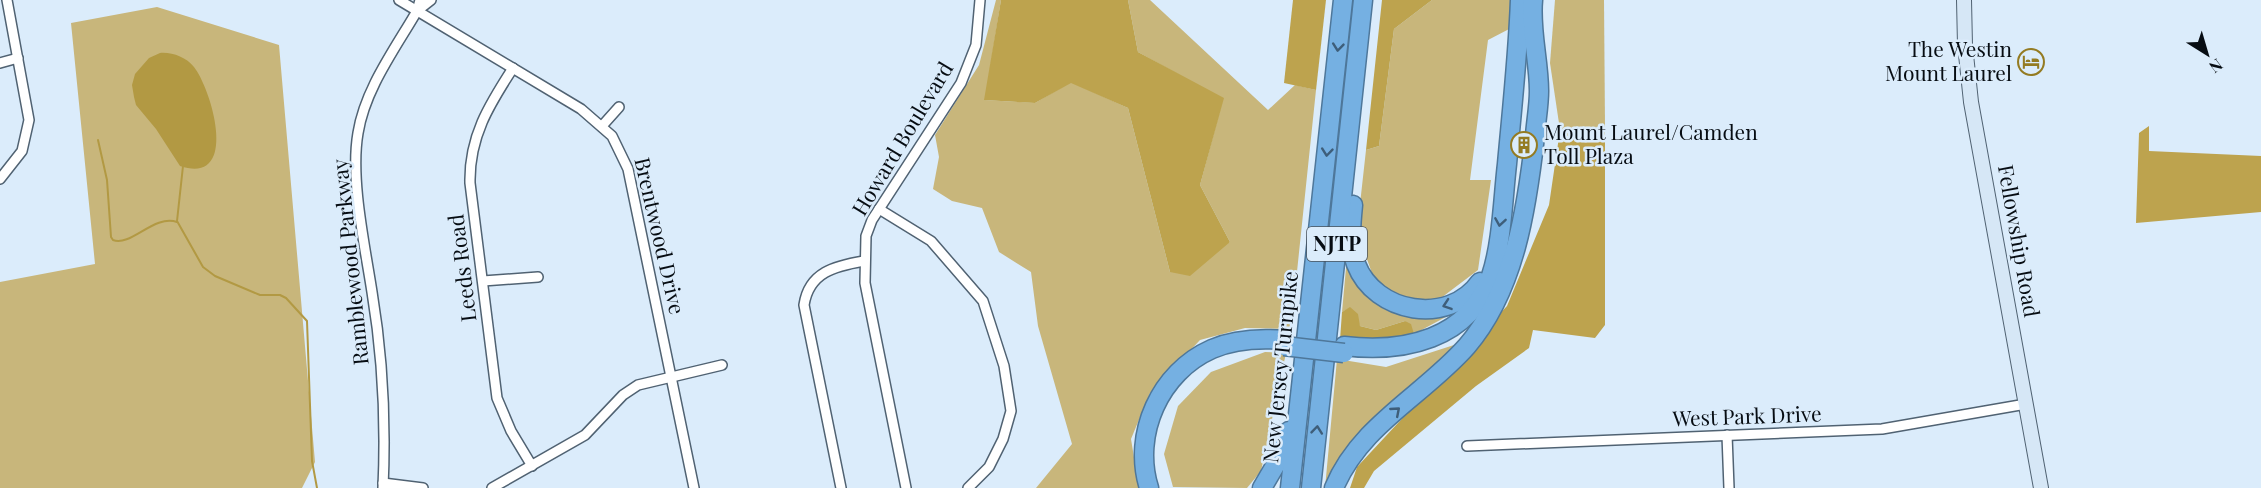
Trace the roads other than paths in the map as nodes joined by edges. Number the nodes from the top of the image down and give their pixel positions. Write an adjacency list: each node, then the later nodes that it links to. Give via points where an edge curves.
1 (7, 0): 16 (street)
2 (399, 0): 13 (street, Brentwood Drive)
3 (420, 0): 13 (street, Ramblewood Parkway)
4 (431, 0): 13 (street, Ramblewood Parkway)
5 (980, 0): 22 (street, Howard Boulevard, via 976,45 961,83)
6 (1343, 0): 27 (highway, New Jersey Turnpike / NJTP, one-way to 27)
7 (1363, 0): 14 (highway, New Jersey Turnpike / NJTP)
8 (1520, 0): 15 (highway)
9 (1527, 0): 15 (highway)
10 (1533, 0): 15 (highway)
11 (1544, 0): 15 (highway)
12 (1964, 0): 31 (street, Fellowship Road, via 1971,102)
13 (417, 11): 18 (street, Brentwood Drive); 35 (street, Ramblewood Parkway, via 370,93 357,134 360,215 386,422)
14 (1360, 31): 23 (highway, one-way to 14, via 1478,286 1458,301 1437,309 1395,304 1363,279 1351,240); 46 (highway, New Jersey Turnpike / NJTP, one-way to 14)
15 (1527, 51): 23 (highway, one-way to 23); 23 (highway, via 1539,92 1534,146 1527,200)
16 (18, 58): 17 (street); 21 (street, via 28,131 17,160)
17 (0, 63)
18 (513, 68): 20 (street, Brentwood Drive); 26 (street, Leeds Road, via 481,120 470,160)
19 (619, 107): 20 (street)
20 (602, 126): 30 (street, Brentwood Drive, via 620,147 628,169)
21 (0, 179)
22 (879, 209): 24 (street, Howard Boulevard, via 866,236); 41 (street, via 931,241 983,301 1004,366 1011,411 1003,439 989,467)
23 (1505, 247): 28 (highway, via 1483,293 1446,332 1405,346 1372,349); 47 (highway, one-way to 23, via 1366,438 1446,368 1478,333 1503,286)
24 (864, 261): 39 (street, via 839,265 813,279 804,304); 40 (street, Howard Boulevard, via 865,283)
25 (538, 277): 26 (street)
26 (483, 281): 34 (street, Leeds Road, via 499,407)
27 (1312, 282): 44 (highway, via 1305,299 1290,425 1279,459); 45 (highway, New Jersey Turnpike / NJTP)
28 (1284, 343): 42 (highway, via 1255,339 1223,345 1176,374 1157,401 1147,431 1144,463); 43 (highway, via 1219,354 1182,380 1167,399 1155,429 1152,462)
29 (722, 365): 30 (street)
30 (671, 376): 34 (street, via 631,390 585,435); 38 (street, Brentwood Drive)
31 (2026, 404): 32 (street, West Park Drive, via 1882,429); 49 (street, Fellowship Road)
32 (1727, 435): 33 (street, West Park Drive); 48 (street)
33 (1467, 446)
34 (532, 466): 37 (street)
35 (383, 485): 36 (street)
36 (423, 488)
37 (492, 488)
38 (694, 488)
39 (841, 488)
40 (906, 488)
41 (968, 488)
42 (1149, 488)
43 (1160, 488)
44 (1262, 488)
45 (1290, 488)
46 (1311, 488)
47 (1334, 488)
48 (1729, 488)
49 (2042, 488)

